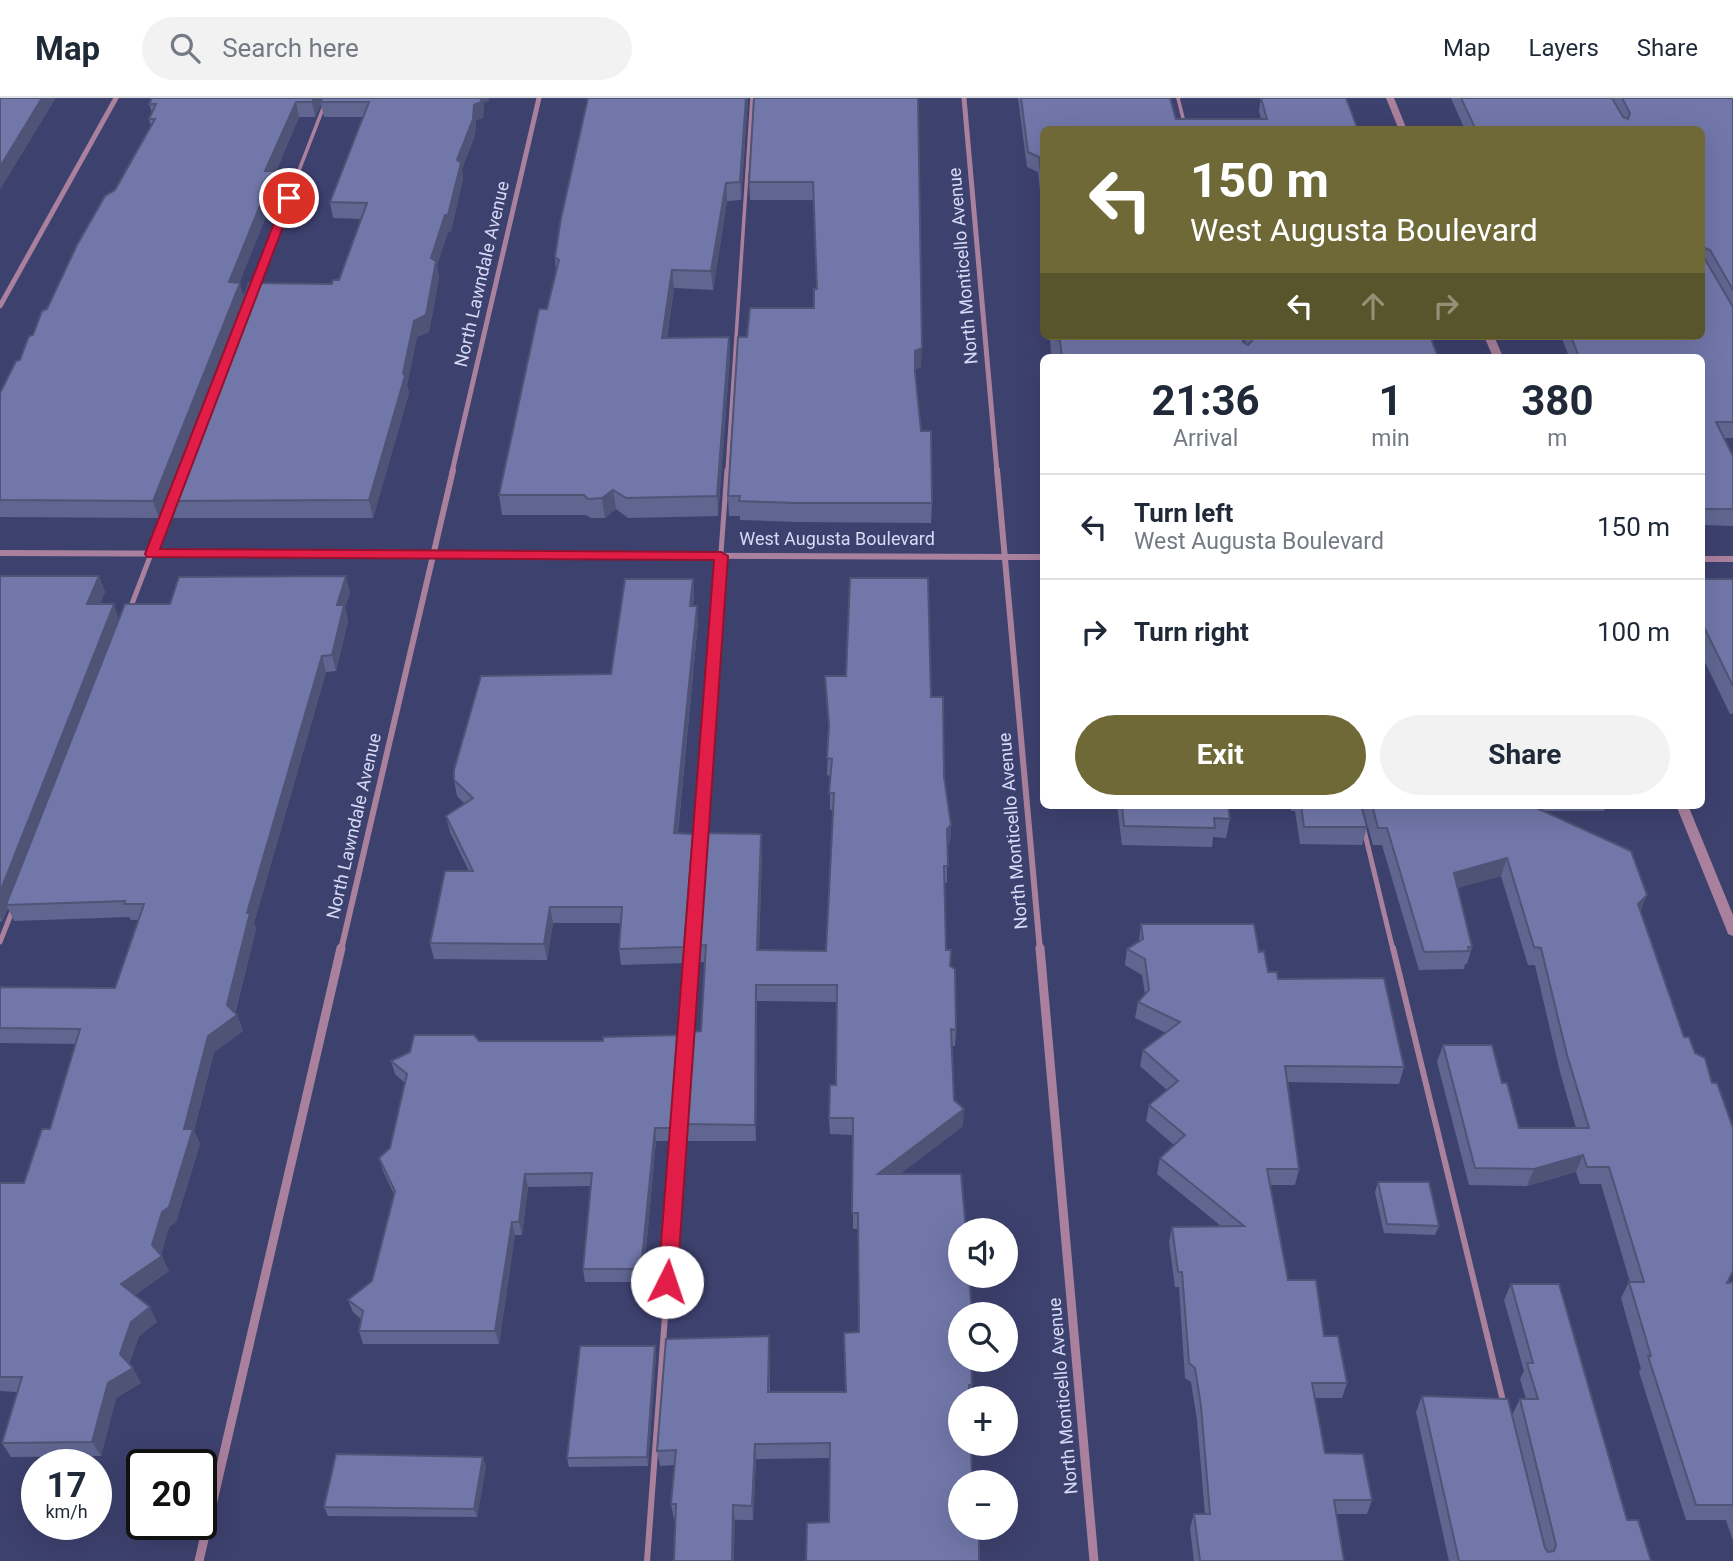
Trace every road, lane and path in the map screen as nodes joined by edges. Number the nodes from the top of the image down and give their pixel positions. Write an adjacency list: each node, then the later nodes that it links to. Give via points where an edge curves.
1 (116, 98): 11 (street)
2 (327, 98): 10 (lane)
3 (539, 98): 15 (street, North Lawndale Avenue)
4 (752, 98): 16 (lane)
5 (964, 98): 17 (street, North Monticello Avenue)
6 (1178, 98): 8 (lane)
7 (1390, 98): 9 (street)
8 (1185, 126)
9 (1401, 126)
10 (253, 290)
11 (0, 306)
12 (174, 495): 14 (lane)
13 (0, 553): 14 (street, West Augusta Boulevard)
14 (152, 554): 15 (street, West Augusta Boulevard); 21 (lane)
15 (433, 555): 16 (street, West Augusta Boulevard); 28 (street, North Lawndale Avenue)
16 (721, 556): 17 (street, West Augusta Boulevard); 29 (lane)
17 (1005, 557): 18 (street, West Augusta Boulevard); 30 (street, North Monticello Avenue)
18 (1040, 557)
19 (1705, 559): 20 (street)
20 (1733, 559)
21 (125, 621)
22 (1684, 809): 25 (street)
23 (1361, 818): 27 (lane)
24 (15, 903): 26 (lane)
25 (1733, 932)
26 (0, 942)
27 (1506, 1412)
28 (199, 1561)
29 (647, 1561)
30 (1094, 1561)

